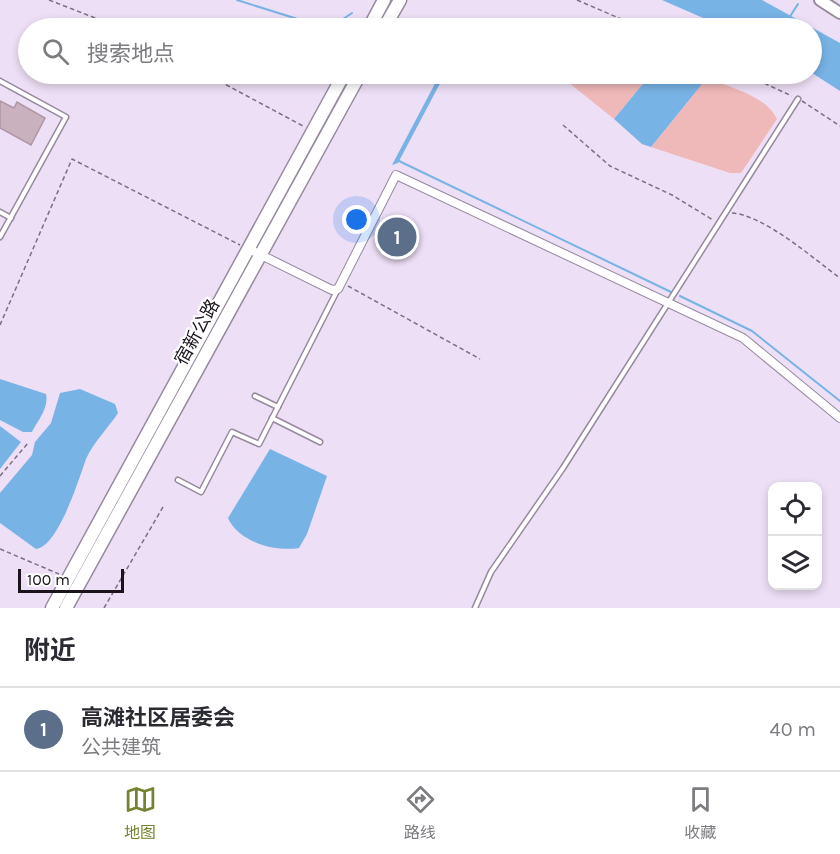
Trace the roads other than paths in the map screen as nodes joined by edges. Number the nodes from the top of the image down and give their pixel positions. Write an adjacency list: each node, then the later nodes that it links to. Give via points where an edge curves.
1 (384, 0): 5 (highway)
2 (400, 0): 6 (highway)
3 (820, 0): 4 (main road)
4 (840, 13)
5 (374, 18)
6 (390, 18)
7 (0, 81): 12 (lane, via 66,117)
8 (339, 84): 14 (highway, 宿新公路)
9 (354, 84): 14 (highway, 宿新公路)
10 (798, 99): 16 (lane)
11 (0, 212): 12 (lane)
12 (11, 218): 13 (lane)
13 (0, 237)
14 (254, 252): 15 (street, via 332,290); 23 (highway, 宿新公路); 24 (highway, 宿新公路)
15 (340, 286): 16 (street, via 396,175); 18 (lane)
16 (668, 303): 19 (street, via 743,338); 25 (lane, via 563,468 490,572)
17 (255, 396): 18 (lane)
18 (278, 407): 20 (lane)
19 (840, 417)
20 (272, 418): 21 (lane); 22 (lane, via 259,444 232,432 201,492)
21 (320, 442)
22 (178, 480)
23 (52, 608)
24 (66, 608)
25 (475, 608)

